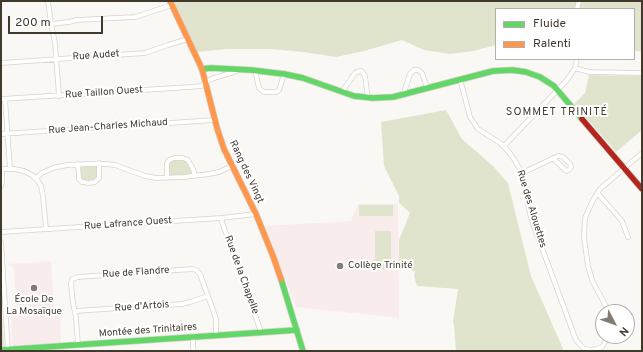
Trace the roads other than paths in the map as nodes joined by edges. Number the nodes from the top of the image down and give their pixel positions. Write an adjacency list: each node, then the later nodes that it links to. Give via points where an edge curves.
1 (48, 1): 3 (street)
2 (171, 3): 3 (street, via 135,17); 4 (street, Rang des Vingt)
3 (50, 24): 5 (street)
4 (188, 39): 5 (street, Rue Audet, via 145,53); 9 (street, Rang des Vingt)
5 (56, 59): 7 (street, Rue Audet); 20 (street)
6 (577, 60): 8 (street)
7 (1, 63)
8 (575, 68): 12 (street, via 588,72); 17 (street)
9 (202, 69): 10 (street); 15 (street, Rang des Vingt)
10 (244, 70): 11 (street); 15 (street, Rue Taillon Ouest, via 234,71)
11 (255, 70): 13 (street); 13 (street, via 259,88 264,92 279,90)
12 (642, 73)
13 (284, 74): 18 (street)
14 (460, 79): 16 (street); 17 (street, via 493,71 516,70 540,78); 26 (street, Rue des Alouettes, via 470,117 483,132)
15 (206, 83): 20 (street, Rue Taillon Ouest, via 190,87); 23 (street, Rang des Vingt)
16 (427, 88): 19 (street); 19 (street, via 422,73 415,70 410,74)
17 (557, 90): 26 (street); 33 (street)
18 (342, 92): 21 (street); 21 (street, via 355,73 361,72 365,76)
19 (404, 94): 21 (street)
20 (59, 96): 22 (street, Rue Taillon Ouest)
21 (368, 98)
22 (3, 99): 25 (street)
23 (215, 120): 25 (street, Rue Jean-Charles Michaud); 31 (street, Rang des Vingt)
24 (1, 134): 25 (street, Rue Jean-Charles Michaud)
25 (7, 134): 32 (street)
26 (504, 146): 35 (street, Rue des Alouettes)
27 (642, 153): 33 (street)
28 (553, 158): 35 (street)
29 (78, 164): 30 (street); 30 (street, via 79,179 89,183 99,178); 37 (street, via 53,168 42,172)
30 (99, 164): 38 (street, via 111,164 149,177)
31 (232, 166): 36 (street, via 216,173); 42 (street, Rang des Vingt)
32 (10, 168): 34 (street); 37 (street, via 30,173)
33 (624, 168): 40 (street); 41 (street)
34 (2, 169): 39 (street)
35 (522, 173): 55 (street, Rue des Alouettes, via 532,221 576,339 587,349 601,348)
36 (195, 176): 38 (street); 38 (street, via 188,160 174,158 167,163)
37 (36, 178): 44 (street, via 43,192)
38 (167, 178)
39 (1, 186)
40 (642, 189)
41 (597, 193): 46 (street, via 622,221); 49 (street, via 586,216 584,238 591,276)
42 (256, 214): 43 (street, Rue Lafrance Ouest); 51 (street, Rang des Vingt, via 273,256)
43 (221, 218): 44 (street, Rue Lafrance Ouest); 52 (street, Rue de la Chapelle)
44 (46, 229): 45 (street, Rue Lafrance Ouest)
45 (1, 232)
46 (628, 238)
47 (1, 242): 59 (street)
48 (208, 296): 50 (street, Rue d'Artois, via 182,304); 50 (street, Rue de Flandre, via 200,272 194,269 76,277 71,283); 53 (street, Rue de Flandre, via 215,315)
49 (605, 304)
50 (75, 312): 56 (street, Rue de Flandre)
51 (297, 330): 52 (street, Montée des Trinitaires); 61 (street, Rang des Vingt)
52 (261, 333): 53 (street, Montée des Trinitaires)
53 (216, 336): 54 (street, Montée des Trinitaires)
54 (192, 337): 56 (street, Montée des Trinitaires); 60 (street)
55 (604, 344)
56 (78, 345): 57 (street, Montée des Trinitaires)
57 (49, 349): 59 (street, Montée des Trinitaires)
58 (1, 350): 59 (street, Montée des Trinitaires)
59 (8, 350)
60 (193, 351)
61 (303, 351)

